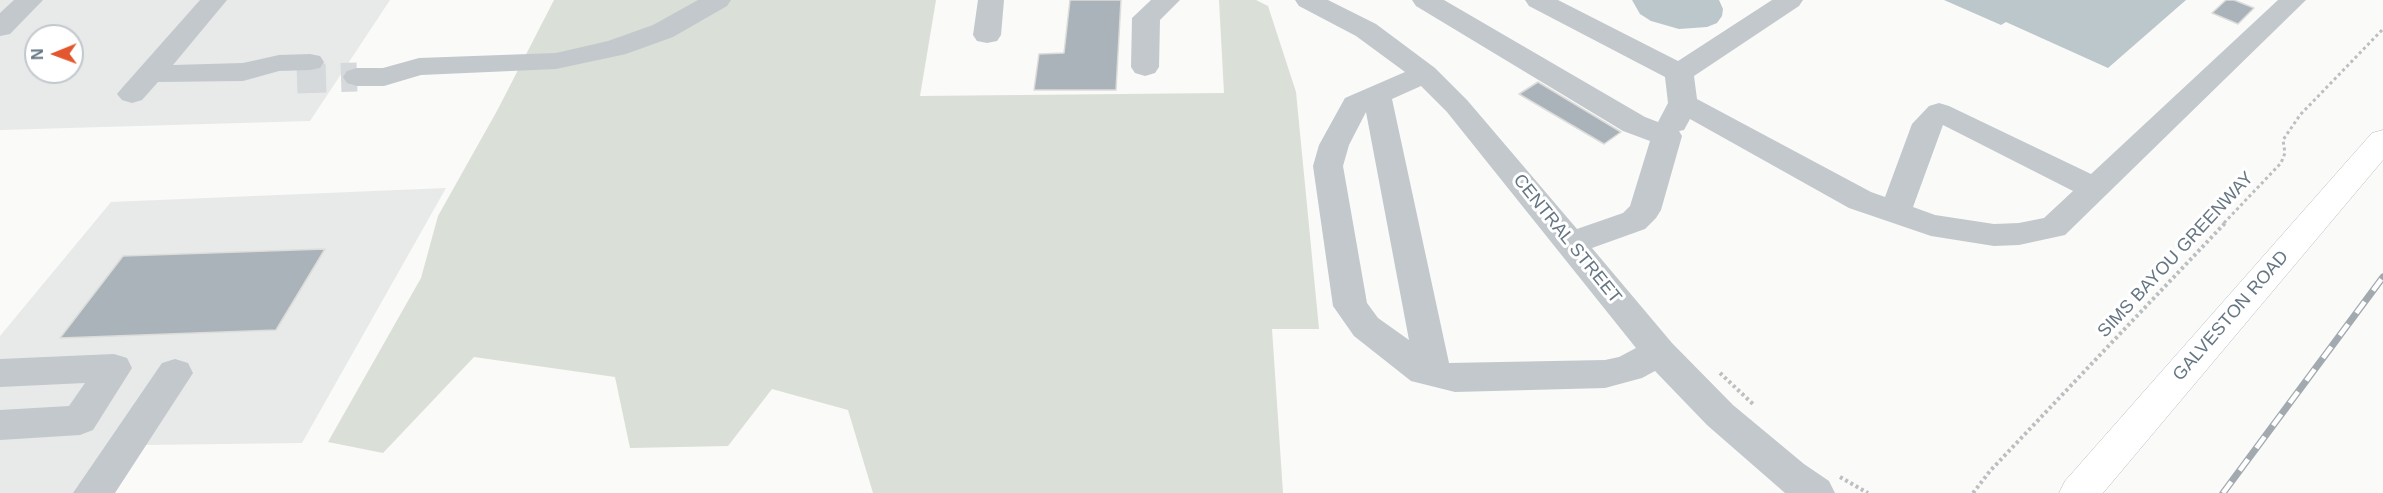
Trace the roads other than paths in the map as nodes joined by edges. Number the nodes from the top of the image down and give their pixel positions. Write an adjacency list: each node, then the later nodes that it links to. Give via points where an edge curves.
1 (30, 0): 11 (street)
2 (214, 0): 15 (street, via 140,84 243,72 266,80)
3 (718, 0): 14 (street, via 663,31 616,48 556,61 419,67 384,77)
4 (991, 0): 12 (street)
5 (1167, 0): 13 (street, via 1146,18)
6 (1308, 0): 17 (street, CENTRAL STREET, via 1366,30)
7 (1425, 0): 20 (street, via 1634,124)
8 (1538, 0): 16 (street)
9 (2293, 0): 22 (street)
10 (1786, 1): 16 (street)
11 (0, 28)
12 (987, 35)
13 (1144, 67)
14 (363, 69)
15 (304, 70)
16 (1679, 73): 19 (street)
17 (1425, 74): 18 (street); 24 (street, CENTRAL STREET, via 1457,106)
18 (1377, 96): 28 (street); 28 (street, via 1355,104 1328,166 1350,306 1365,327 1424,371)
19 (1683, 103): 20 (street); 23 (street, via 1860,200)
20 (1667, 136): 24 (street, via 1645,210 1634,221)
21 (2383, 140): 32 (main road, GALVESTON ROAD)
22 (2096, 189): 23 (street, via 2054,227 2019,234 1967,232); 23 (street, via 1939,112 1927,123)
23 (1895, 213)
24 (1570, 244): 25 (street, CENTRAL STREET)
25 (1659, 352): 28 (street, via 1629,368 1605,374 1455,378); 31 (street, CENTRAL STREET, via 1720,415)
26 (0, 373): 29 (street, via 114,368 80,420)
27 (175, 373): 30 (street)
28 (1433, 373)
29 (0, 425)
30 (93, 493)
31 (1815, 493)
32 (2079, 493)

